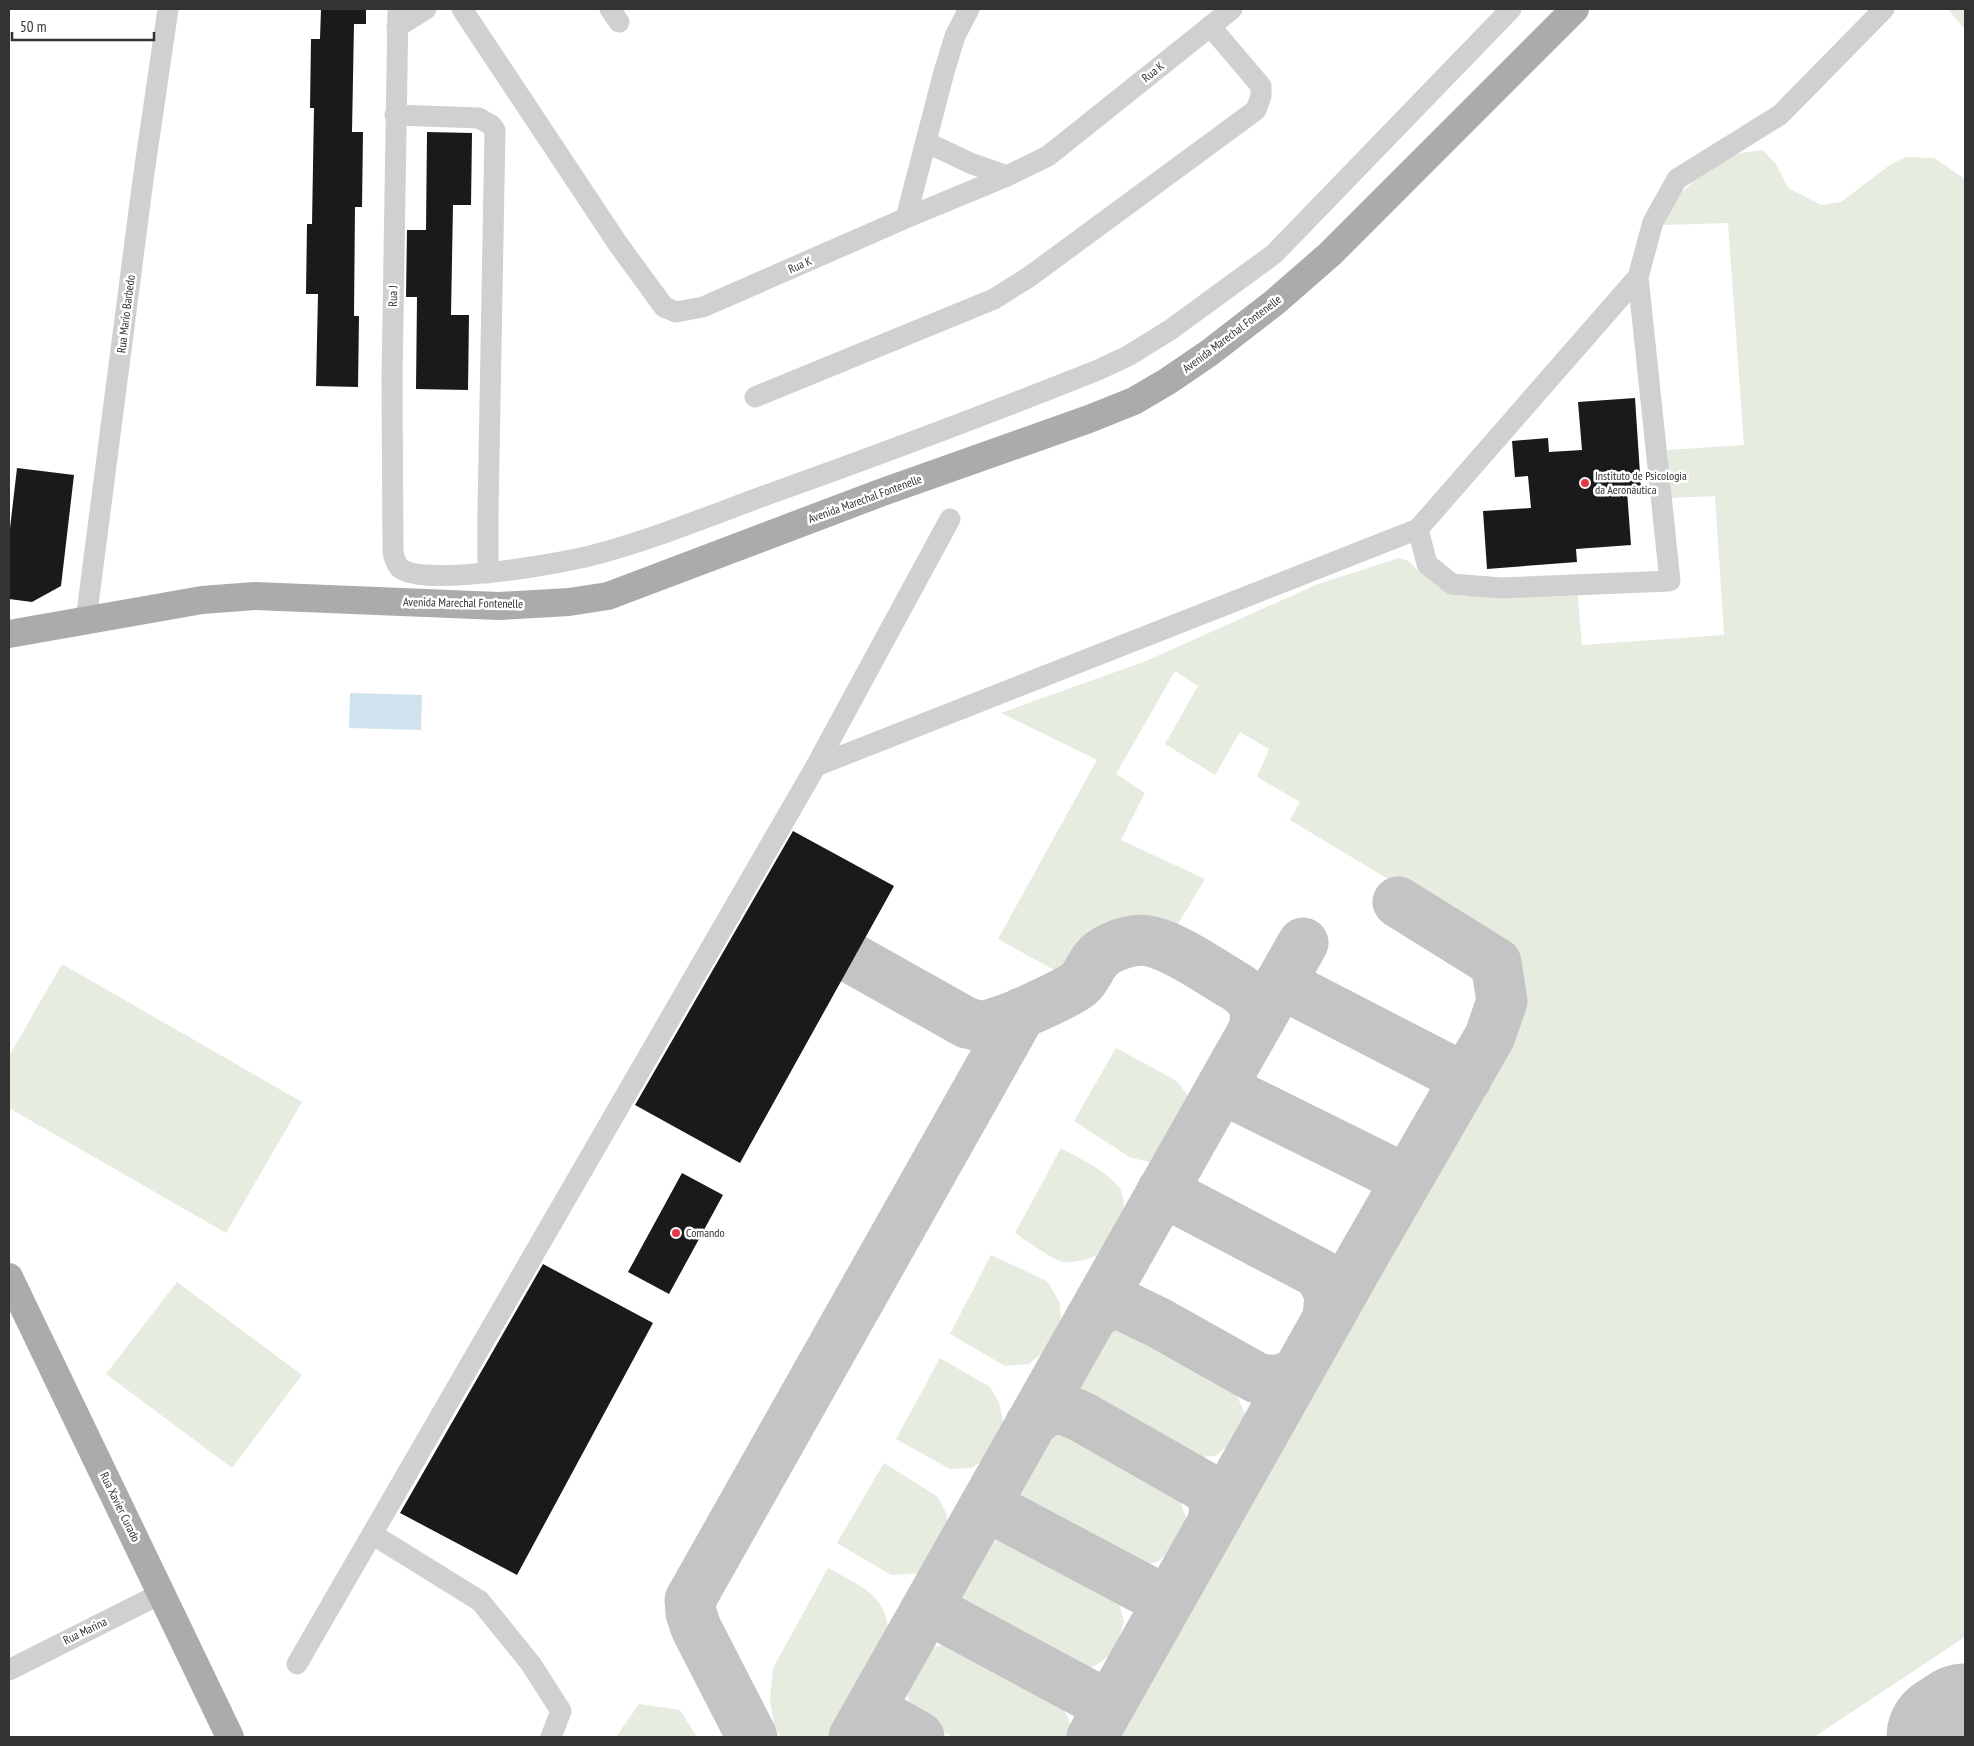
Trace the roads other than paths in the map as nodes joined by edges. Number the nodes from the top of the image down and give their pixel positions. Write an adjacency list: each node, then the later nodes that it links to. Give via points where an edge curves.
1 (168, 9): 20 (street, Rua Mario Barbedo)
2 (426, 9): 9 (street)
3 (462, 9): 14 (street, Rua K, via 618,244 664,306 676,312 703,307)
4 (970, 9): 12 (street, via 955,36)
5 (1232, 9): 10 (street, Rua K)
6 (1511, 9): 19 (street, via 1274,254 1170,330 1128,356 903,446 642,540 559,564)
7 (1575, 9): 20 (main road, Avenida Marechal Fontenelle, via 1330,254 1209,353 1134,401 608,596 499,606 255,596 202,600)
8 (1884, 9): 15 (street, via 1780,115 1677,179 1653,222)
9 (397, 18): 11 (street, Rua J)
10 (1210, 26): 13 (street, Rua K, via 1048,156); 16 (street, via 1261,86 1256,110 1029,278 994,299)
11 (395, 115): 19 (street, Rua J, via 394,558 399,568 412,573); 19 (street, via 479,118 495,130)
12 (926, 142): 13 (street); 14 (street)
13 (1007, 176): 14 (street, Rua K)
14 (906, 218)
15 (1638, 277): 18 (street); 18 (street, via 1670,581 1501,588 1452,584 1427,564)
16 (755, 397)
17 (950, 519): 22 (street)
18 (1418, 529): 22 (street)
19 (488, 573)
20 (86, 620): 21 (main road, Avenida Marechal Fontenelle)
21 (9, 634)
22 (816, 766): 24 (street)
23 (9, 1277): 25 (main road, Rua Xavier Curado)
24 (372, 1534): 26 (street); 29 (street, via 480,1600 531,1664 561,1711)
25 (162, 1594): 27 (street, Rua Marina); 28 (main road, Rua Xavier Curado)
26 (297, 1664)
27 (9, 1670)
28 (230, 1737)
29 (551, 1737)

